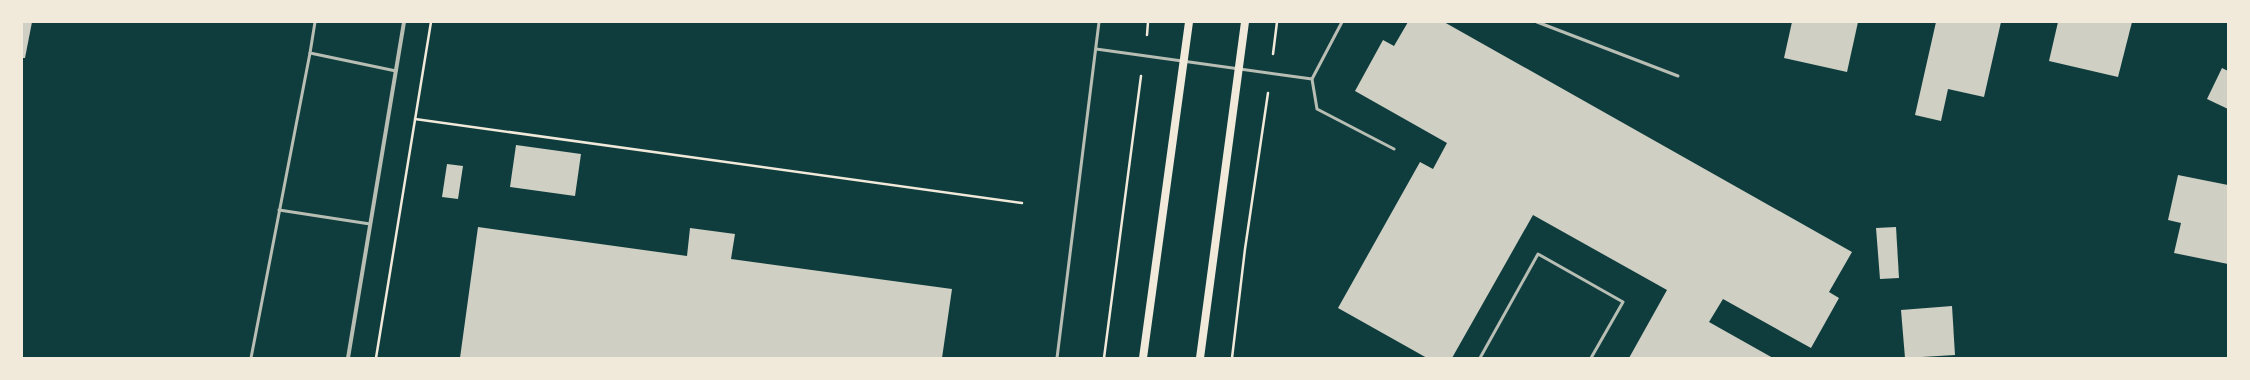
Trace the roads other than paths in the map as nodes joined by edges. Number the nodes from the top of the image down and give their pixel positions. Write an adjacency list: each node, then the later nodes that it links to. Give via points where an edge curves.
1 (315, 22): 9 (lane)
2 (404, 22): 12 (street)
3 (1099, 22): 8 (lane)
4 (1188, 22): 10 (main road)
5 (1245, 22): 11 (main road)
6 (1342, 22): 14 (lane)
7 (1536, 22): 13 (lane)
8 (1096, 49): 10 (lane); 20 (lane)
9 (310, 53): 12 (lane); 16 (lane)
10 (1183, 60): 11 (lane); 21 (main road)
11 (1239, 68): 14 (lane); 22 (main road)
12 (396, 71): 17 (street)
13 (1678, 76)
14 (1312, 79): 15 (lane, via 1317,109)
15 (1394, 150)
16 (279, 210): 17 (lane); 18 (lane)
17 (370, 224): 19 (street)
18 (251, 358)
19 (348, 358)
20 (1057, 358)
21 (1143, 358)
22 (1200, 358)
23 (1480, 358): 24 (lane, via 1538,254 1623,302)
24 (1591, 358)

